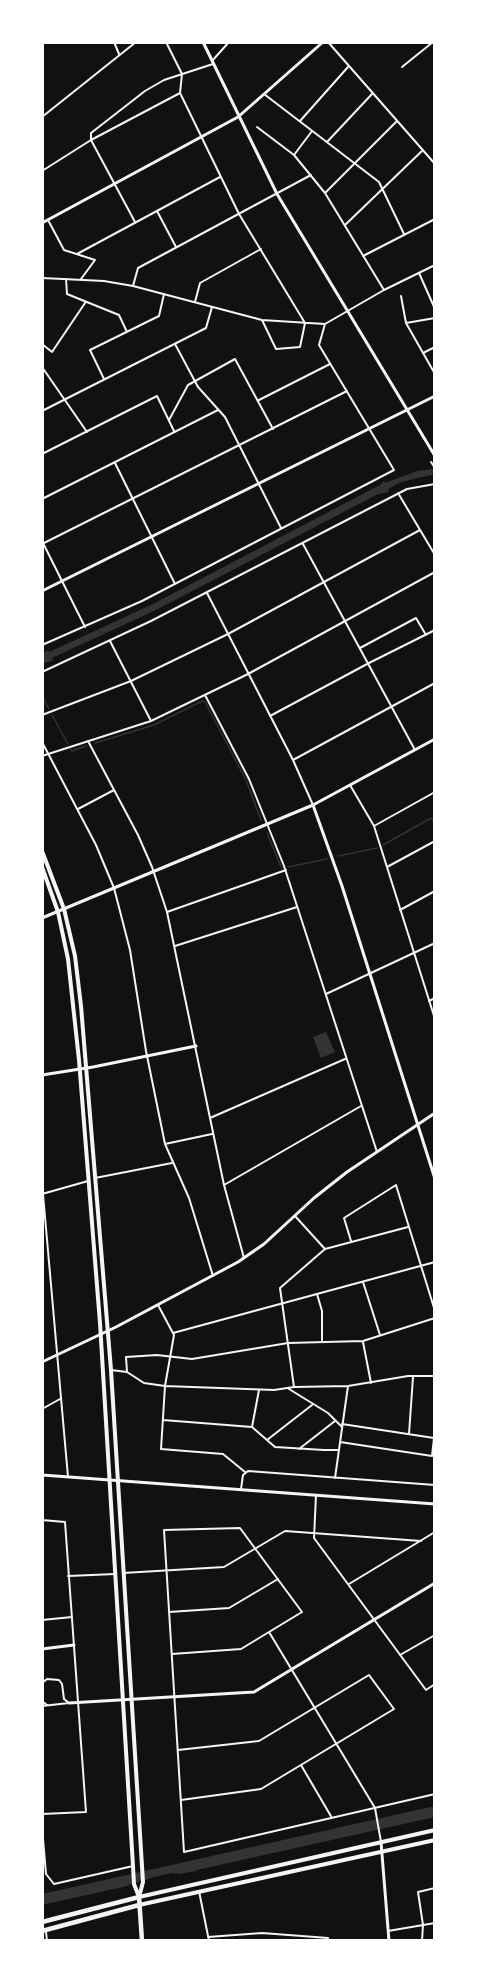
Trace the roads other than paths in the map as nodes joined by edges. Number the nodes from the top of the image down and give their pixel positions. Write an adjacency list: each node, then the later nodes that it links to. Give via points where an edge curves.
1 (114, 42): 9 (street)
2 (136, 42): 9 (street)
3 (166, 42): 15 (street)
4 (203, 42): 10 (street)
5 (229, 42): 10 (street)
6 (323, 42): 18 (street)
7 (328, 42): 12 (street)
8 (432, 42): 11 (street)
9 (119, 54): 19 (street)
10 (213, 63): 15 (street); 20 (street)
11 (408, 63): 13 (street); 14 (street)
12 (349, 66): 17 (street); 21 (street)
13 (402, 68)
14 (413, 68)
15 (182, 74): 16 (street); 26 (street, via 145,91 91,133)
16 (180, 93): 25 (street); 26 (street)
17 (372, 93): 22 (street); 27 (street)
18 (264, 94): 20 (street); 21 (street)
19 (42, 117)
20 (238, 117): 25 (street); 38 (street)
21 (300, 121): 24 (street)
22 (397, 121): 28 (street); 30 (street)
23 (257, 127): 29 (street)
24 (312, 130): 27 (street); 29 (street)
25 (202, 138): 34 (street); 35 (street)
26 (91, 140): 32 (street); 35 (street)
27 (327, 142): 30 (street)
28 (423, 150): 31 (street); 36 (street)
29 (294, 155): 33 (street)
30 (354, 163): 36 (street, via 373,176); 37 (street)
31 (435, 164)
32 (42, 171)
33 (311, 176): 37 (street); 38 (street)
34 (220, 177): 39 (street); 40 (street)
35 (114, 184): 41 (street); 43 (street)
36 (382, 189): 45 (street); 47 (street)
37 (325, 193): 45 (street)
38 (277, 194): 40 (street); 65 (street)
39 (157, 211): 43 (street); 48 (street)
40 (239, 214): 48 (street); 49 (street)
41 (48, 220): 44 (street); 50 (street, via 64,250)
42 (434, 220): 46 (street); 47 (street)
43 (135, 222): 50 (street)
44 (42, 223)
45 (345, 225): 51 (street)
46 (435, 226)
47 (404, 234): 51 (street)
48 (176, 247): 57 (street, via 138,268)
49 (261, 249): 62 (street, via 200,283); 68 (street)
50 (77, 254): 56 (street, via 95,260)
51 (363, 255): 58 (street)
52 (435, 265): 53 (street)
53 (418, 273): 58 (street); 64 (street)
54 (42, 278): 55 (street)
55 (66, 279): 56 (street); 61 (street, via 67,294)
56 (81, 279): 57 (street)
57 (133, 286): 59 (street)
58 (384, 290): 65 (street)
59 (164, 294): 62 (street); 71 (street, via 159,316)
60 (401, 296): 69 (street)
61 (86, 302): 71 (street, via 118,315); 72 (street, via 52,352)
62 (195, 302): 63 (street)
63 (212, 307): 67 (street); 73 (street, via 207,328)
64 (435, 309)
65 (347, 311): 70 (street); 86 (street)
66 (435, 318): 69 (street)
67 (262, 320): 68 (street); 68 (street, via 276,350 300,347)
68 (305, 322): 70 (street)
69 (406, 323): 75 (street)
70 (325, 324): 76 (street, via 319,345)
71 (127, 332): 79 (street, via 90,350)
72 (42, 344)
73 (175, 344): 79 (street); 80 (street)
74 (435, 346): 75 (street)
75 (423, 353): 78 (street)
76 (330, 364): 81 (street); 84 (street)
77 (42, 368): 83 (street)
78 (435, 374)
79 (104, 380): 83 (street)
80 (194, 380): 84 (street, via 235,359); 85 (street); 88 (street)
81 (347, 392): 89 (street); 90 (street)
82 (435, 396): 86 (street)
83 (64, 400): 87 (street); 91 (street)
84 (259, 400): 90 (street)
85 (218, 410): 92 (street); 93 (street)
86 (407, 410): 89 (street); 95 (street)
87 (42, 411)
88 (169, 420): 91 (street, via 157,396); 92 (street)
89 (369, 428): 99 (street); 104 (street, via 394,470)
90 (273, 429): 93 (street)
91 (87, 432): 94 (street)
92 (175, 432): 96 (street)
93 (239, 446): 99 (street); 103 (street)
94 (42, 454)
95 (435, 456)
96 (115, 462): 102 (street); 103 (street)
97 (432, 462): 98 (street)
98 (435, 468)
99 (258, 483): 104 (street); 106 (street)
100 (435, 484): 101 (street)
101 (398, 494): 105 (street); 108 (street)
102 (42, 499)
103 (133, 499): 106 (street); 107 (street)
104 (281, 528): 113 (street)
105 (420, 530): 109 (street); 112 (street)
106 (152, 537): 111 (street); 113 (street)
107 (42, 543): 111 (street)
108 (302, 543): 112 (street); 115 (street)
109 (435, 555)
110 (435, 572): 116 (street)
111 (62, 581): 114 (street); 117 (street)
112 (323, 582): 116 (street); 119 (street)
113 (175, 584): 117 (street)
114 (42, 591)
115 (207, 593): 119 (street); 121 (street)
116 (345, 622): 123 (street); 126 (street)
117 (85, 627): 122 (street)
118 (435, 630): 120 (street)
119 (228, 634): 126 (street); 127 (street)
120 (426, 635): 123 (street, via 416,618); 124 (street)
121 (110, 640): 125 (street); 127 (street)
122 (42, 645)
123 (360, 648): 124 (street)
124 (369, 663): 130 (street); 132 (street)
125 (42, 672)
126 (248, 674): 129 (street); 132 (street)
127 (131, 681): 131 (street); 133 (street)
128 (435, 683): 130 (street)
129 (205, 695): 133 (street); 146 (street, via 249,779)
130 (392, 707): 137 (street); 140 (street)
131 (42, 715)
132 (270, 716): 140 (street)
133 (152, 721): 135 (street)
134 (435, 739): 137 (street)
135 (88, 741): 138 (street); 142 (street)
136 (42, 742): 138 (street)
137 (415, 750): 141 (street)
138 (48, 753): 139 (street); 145 (street)
139 (42, 756)
140 (293, 760): 144 (street)
141 (350, 785): 144 (street); 147 (street)
142 (114, 789): 145 (street); 153 (street)
143 (435, 792): 147 (street)
144 (313, 805): 146 (street); 165 (street)
145 (78, 809): 154 (street)
146 (267, 824): 152 (street); 153 (street)
147 (374, 826): 151 (street)
148 (435, 841): 151 (street)
149 (42, 851): 157 (main road)
150 (42, 867): 159 (main road)
151 (387, 867): 158 (street)
152 (286, 870): 156 (street); 160 (street)
153 (154, 871): 154 (street); 160 (street)
154 (114, 888): 157 (street); 171 (street, via 130,950)
155 (435, 891): 158 (street)
156 (297, 907): 163 (street); 166 (street)
157 (64, 909): 159 (street); 173 (main road, via 75,956)
158 (400, 910): 164 (street)
159 (58, 912): 161 (street); 174 (main road, via 68,958)
160 (167, 912): 163 (street)
161 (42, 918)
162 (435, 943): 164 (street)
163 (175, 946): 170 (street)
164 (414, 954): 165 (street); 168 (street)
165 (369, 974): 166 (street); 179 (street)
166 (325, 995): 172 (street)
167 (435, 998): 168 (street)
168 (429, 1001): 169 (street)
169 (435, 1019)
170 (196, 1046): 171 (street); 178 (street)
171 (147, 1056): 173 (street); 181 (street)
172 (346, 1059): 176 (street); 178 (street)
173 (87, 1068): 174 (street); 184 (main road)
174 (80, 1069): 175 (street); 186 (main road)
175 (42, 1075)
176 (361, 1106): 182 (street); 188 (street)
177 (435, 1113): 179 (street)
178 (210, 1118): 180 (street)
179 (418, 1125): 182 (street); 185 (street)
180 (213, 1134): 181 (street); 188 (street)
181 (165, 1144): 183 (street)
182 (377, 1152): 190 (street, via 329,1185)
183 (173, 1162): 184 (street); 199 (street, via 189,1198)
184 (95, 1178): 206 (main road)
185 (435, 1179)
186 (88, 1181): 189 (street); 208 (main road)
187 (42, 1184): 189 (street)
188 (224, 1185): 196 (street)
189 (42, 1194): 192 (street)
190 (295, 1216): 195 (street); 196 (street)
191 (408, 1227): 194 (street); 194 (street, via 396,1185 344,1218); 198 (street)
192 (46, 1234): 193 (street); 213 (street)
193 (42, 1235)
194 (351, 1242): 195 (street)
195 (325, 1249): 202 (street, via 280,1287)
196 (244, 1258): 199 (street)
197 (435, 1262): 198 (street)
198 (421, 1266): 200 (street); 204 (street)
199 (213, 1276): 203 (street)
200 (363, 1282): 201 (street); 209 (street)
201 (317, 1294): 202 (street); 211 (street, via 322,1311)
202 (282, 1303): 207 (street); 212 (street)
203 (158, 1305): 206 (street); 207 (street)
204 (435, 1311)
205 (435, 1318): 209 (street)
206 (108, 1331): 208 (street); 216 (main road)
207 (173, 1333): 214 (street)
208 (101, 1334): 213 (street); 243 (main road)
209 (380, 1335): 210 (street)
210 (363, 1341): 211 (street); 220 (street)
211 (322, 1342): 212 (street)
212 (288, 1343): 214 (street, via 192,1359); 223 (street)
213 (57, 1354): 215 (street); 226 (street)
214 (170, 1357): 217 (street, via 126,1357); 221 (street)
215 (42, 1362)
216 (111, 1370): 217 (street); 244 (main road)
217 (127, 1372): 221 (street, via 144,1383)
218 (413, 1376): 219 (street); 220 (street); 233 (street)
219 (435, 1376)
220 (371, 1383): 222 (street)
221 (165, 1386): 225 (street); 229 (street)
222 (348, 1386): 223 (street); 231 (street)
223 (294, 1387): 224 (street)
224 (289, 1389): 225 (street); 227 (street)
225 (258, 1390): 232 (street)
226 (61, 1398): 228 (street); 241 (street)
227 (313, 1404): 230 (street); 235 (street)
228 (42, 1409)
229 (163, 1420): 232 (street); 239 (street, via 161,1449 223,1454)
230 (335, 1420): 231 (street); 237 (street)
231 (342, 1426): 233 (street); 236 (street)
232 (252, 1427): 235 (street)
233 (409, 1434): 234 (street)
234 (435, 1438): 236 (street, via 432,1456)
235 (267, 1440): 237 (street, via 275,1447)
236 (340, 1442): 238 (street)
237 (299, 1449): 238 (street)
238 (339, 1449): 242 (street)
239 (245, 1472): 242 (street); 246 (street)
240 (42, 1474): 241 (street)
241 (68, 1476): 243 (street)
242 (335, 1478): 245 (street)
243 (110, 1480): 244 (street); 256 (main road)
244 (117, 1480): 246 (street); 255 (main road)
245 (435, 1485)
246 (242, 1490): 247 (street)
247 (316, 1495): 248 (street); 251 (street)
248 (435, 1504)
249 (42, 1520): 257 (street, via 65,1522)
250 (435, 1532): 252 (street)
251 (313, 1533): 252 (street); 253 (street, via 285,1531); 260 (street)
252 (421, 1540): 260 (street)
253 (255, 1548): 254 (street, via 224,1567); 254 (street, via 240,1528 164,1530); 258 (street)
254 (166, 1571): 255 (street); 261 (street)
255 (123, 1573): 277 (main road)
256 (115, 1574): 257 (street); 276 (main road)
257 (68, 1576): 262 (street)
258 (278, 1579): 261 (street, via 229,1608); 265 (street, via 302,1612)
259 (435, 1583): 264 (street)
260 (349, 1584): 264 (street)
261 (170, 1612): 269 (street)
262 (72, 1617): 263 (street); 267 (street)
263 (42, 1620)
264 (375, 1620): 270 (street); 271 (street)
265 (269, 1632): 269 (street, via 242,1649); 271 (street)
266 (435, 1635): 270 (street)
267 (74, 1646): 268 (street); 279 (street)
268 (42, 1648)
269 (172, 1653): 275 (street)
270 (400, 1655): 273 (street, via 426,1690)
271 (292, 1670): 275 (street, via 254,1692); 284 (street)
272 (42, 1683): 274 (street, via 47,1679 59,1680)
273 (435, 1684)
274 (63, 1696): 280 (street); 282 (street)
275 (174, 1697): 277 (street); 286 (street)
276 (123, 1700): 277 (street); 279 (street); 298 (main road)
277 (130, 1700): 301 (main road, via 143,1882)
278 (42, 1701): 281 (street)
279 (79, 1702): 280 (street); 291 (street, via 86,1812)
280 (69, 1703): 282 (street)
281 (47, 1705): 282 (street); 283 (street)
282 (57, 1705)
283 (42, 1706)
284 (315, 1707): 285 (street); 285 (street, via 369,1675 394,1709); 286 (street, via 259,1741)
285 (337, 1744): 287 (street); 290 (street)
286 (178, 1750): 289 (street)
287 (301, 1765): 289 (street, via 261,1789); 292 (street)
288 (435, 1794): 290 (street)
289 (180, 1800): 292 (street, via 184,1852)
290 (375, 1808): 292 (street); 296 (street)
291 (42, 1814)
292 (332, 1818)
293 (42, 1827): 298 (street, via 46,1874 54,1884)
294 (435, 1830): 296 (main road)
295 (435, 1839): 297 (main road)
296 (381, 1842): 297 (street); 301 (main road)
297 (381, 1851): 300 (main road); 306 (street)
298 (133, 1867): 301 (main road)
299 (435, 1888): 305 (street, via 418,1892)
300 (200, 1891): 302 (main road); 308 (street)
301 (139, 1897): 302 (highway); 303 (highway)
302 (139, 1905): 307 (highway); 310 (highway)
303 (42, 1922)
304 (435, 1923): 305 (street)
305 (423, 1925): 306 (street); 313 (street)
306 (388, 1930): 312 (street)
307 (44, 1931): 309 (street)
308 (208, 1939): 311 (street, via 262,1933)
309 (46, 1941)
310 (141, 1941)
311 (328, 1941)
312 (389, 1941)
313 (422, 1941)

